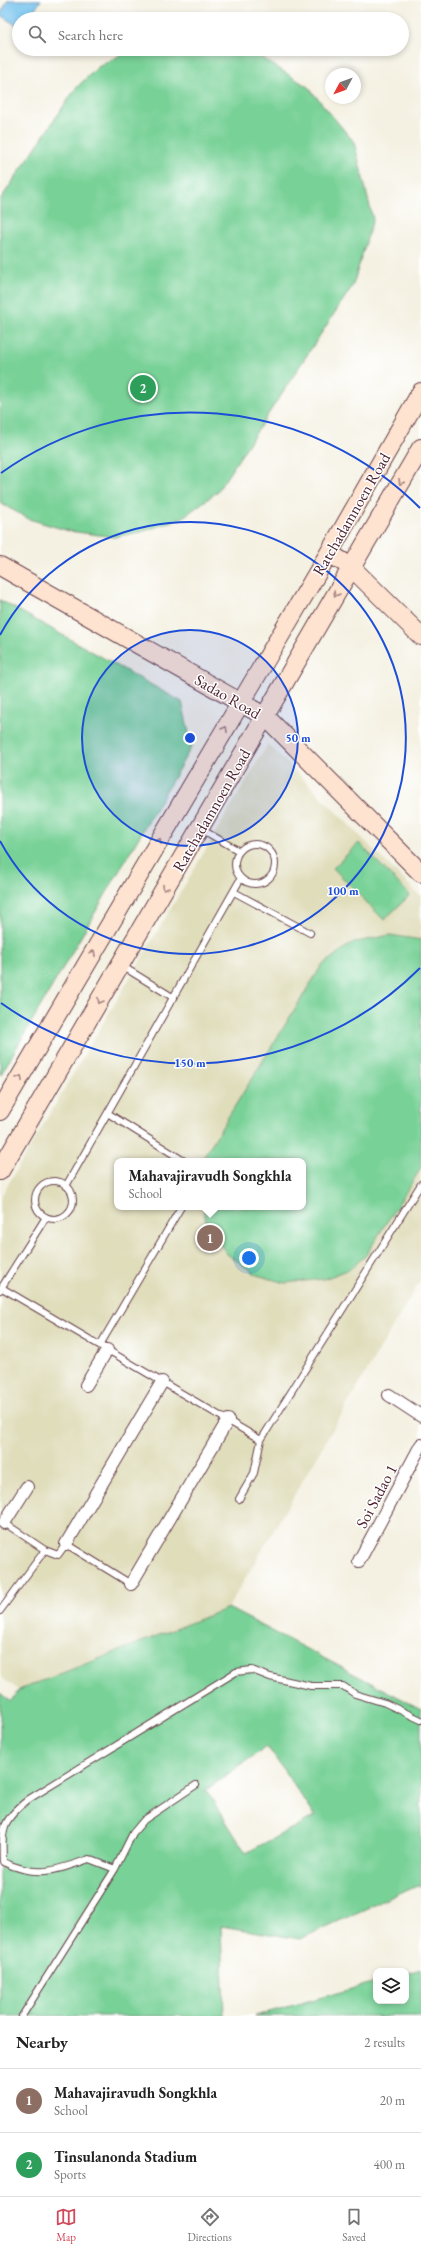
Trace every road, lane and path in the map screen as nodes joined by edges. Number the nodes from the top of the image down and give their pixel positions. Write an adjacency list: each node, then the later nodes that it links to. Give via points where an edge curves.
1 (421, 392): 3 (street, Ratchadamnoen Road)
2 (421, 448): 5 (street, Ratchadamnoen Road, one-way to 5)
3 (329, 553): 5 (street); 7 (street, Ratchadamnoen Road)
4 (0, 566): 7 (street, Sadao Road)
5 (351, 567): 6 (street); 8 (street, Ratchadamnoen Road, one-way to 8)
6 (421, 636)
7 (240, 703): 8 (street, Sadao Road); 17 (street, Ratchadamnoen Road, one-way to 7)
8 (266, 717): 9 (street, Ratchadamnoen Road); 11 (street, Sadao Road)
9 (200, 828): 10 (lane); 15 (street, Ratchadamnoen Road, one-way to 15)
10 (239, 851): 12 (lane, via 235,864); 12 (lane, via 252,844 259,844 268,848 275,860 273,874 260,884 247,882)
11 (421, 873)
12 (241, 878): 13 (lane)
13 (234, 892): 14 (lane); 16 (lane)
14 (310, 933)
15 (121, 965): 16 (lane); 20 (street, Ratchadamnoen Road, one-way to 20)
16 (174, 998): 18 (lane)
17 (0, 1111)
18 (109, 1114): 19 (lane); 22 (lane)
19 (179, 1158)
20 (0, 1171)
21 (421, 1184): 32 (lane)
22 (66, 1186): 24 (lane, via 73,1197 70,1210 59,1219); 24 (lane, via 51,1182 39,1188 35,1201 37,1208)
23 (179, 1210): 26 (lane)
24 (46, 1217): 25 (lane)
25 (1, 1289): 26 (lane)
26 (103, 1348): 27 (lane); 28 (street)
27 (162, 1382): 31 (lane); 37 (street)
28 (86, 1385)
29 (389, 1395): 30 (street)
30 (421, 1416)
31 (228, 1420): 32 (lane); 40 (street)
32 (261, 1440): 35 (lane, via 254,1473)
33 (421, 1446): 39 (street, Soi Sadao 1)
34 (27, 1487): 36 (street)
35 (239, 1498)
36 (2, 1521): 38 (lane)
37 (66, 1544): 38 (lane, via 58,1555); 40 (lane)
38 (45, 1550): 41 (lane)
39 (359, 1561)
40 (131, 1584)
41 (0, 1611)
42 (421, 1720): 44 (lane, via 385,1703 355,1694 343,1686 311,1686 270,1677 252,1670 236,1672 29,1799 12,1812 3,1829 4,1862 21,1870 52,1872 89,1859)
43 (196, 1785): 44 (lane, via 144,1820 132,1833)
44 (114, 1869): 45 (lane)
45 (22, 2016)

